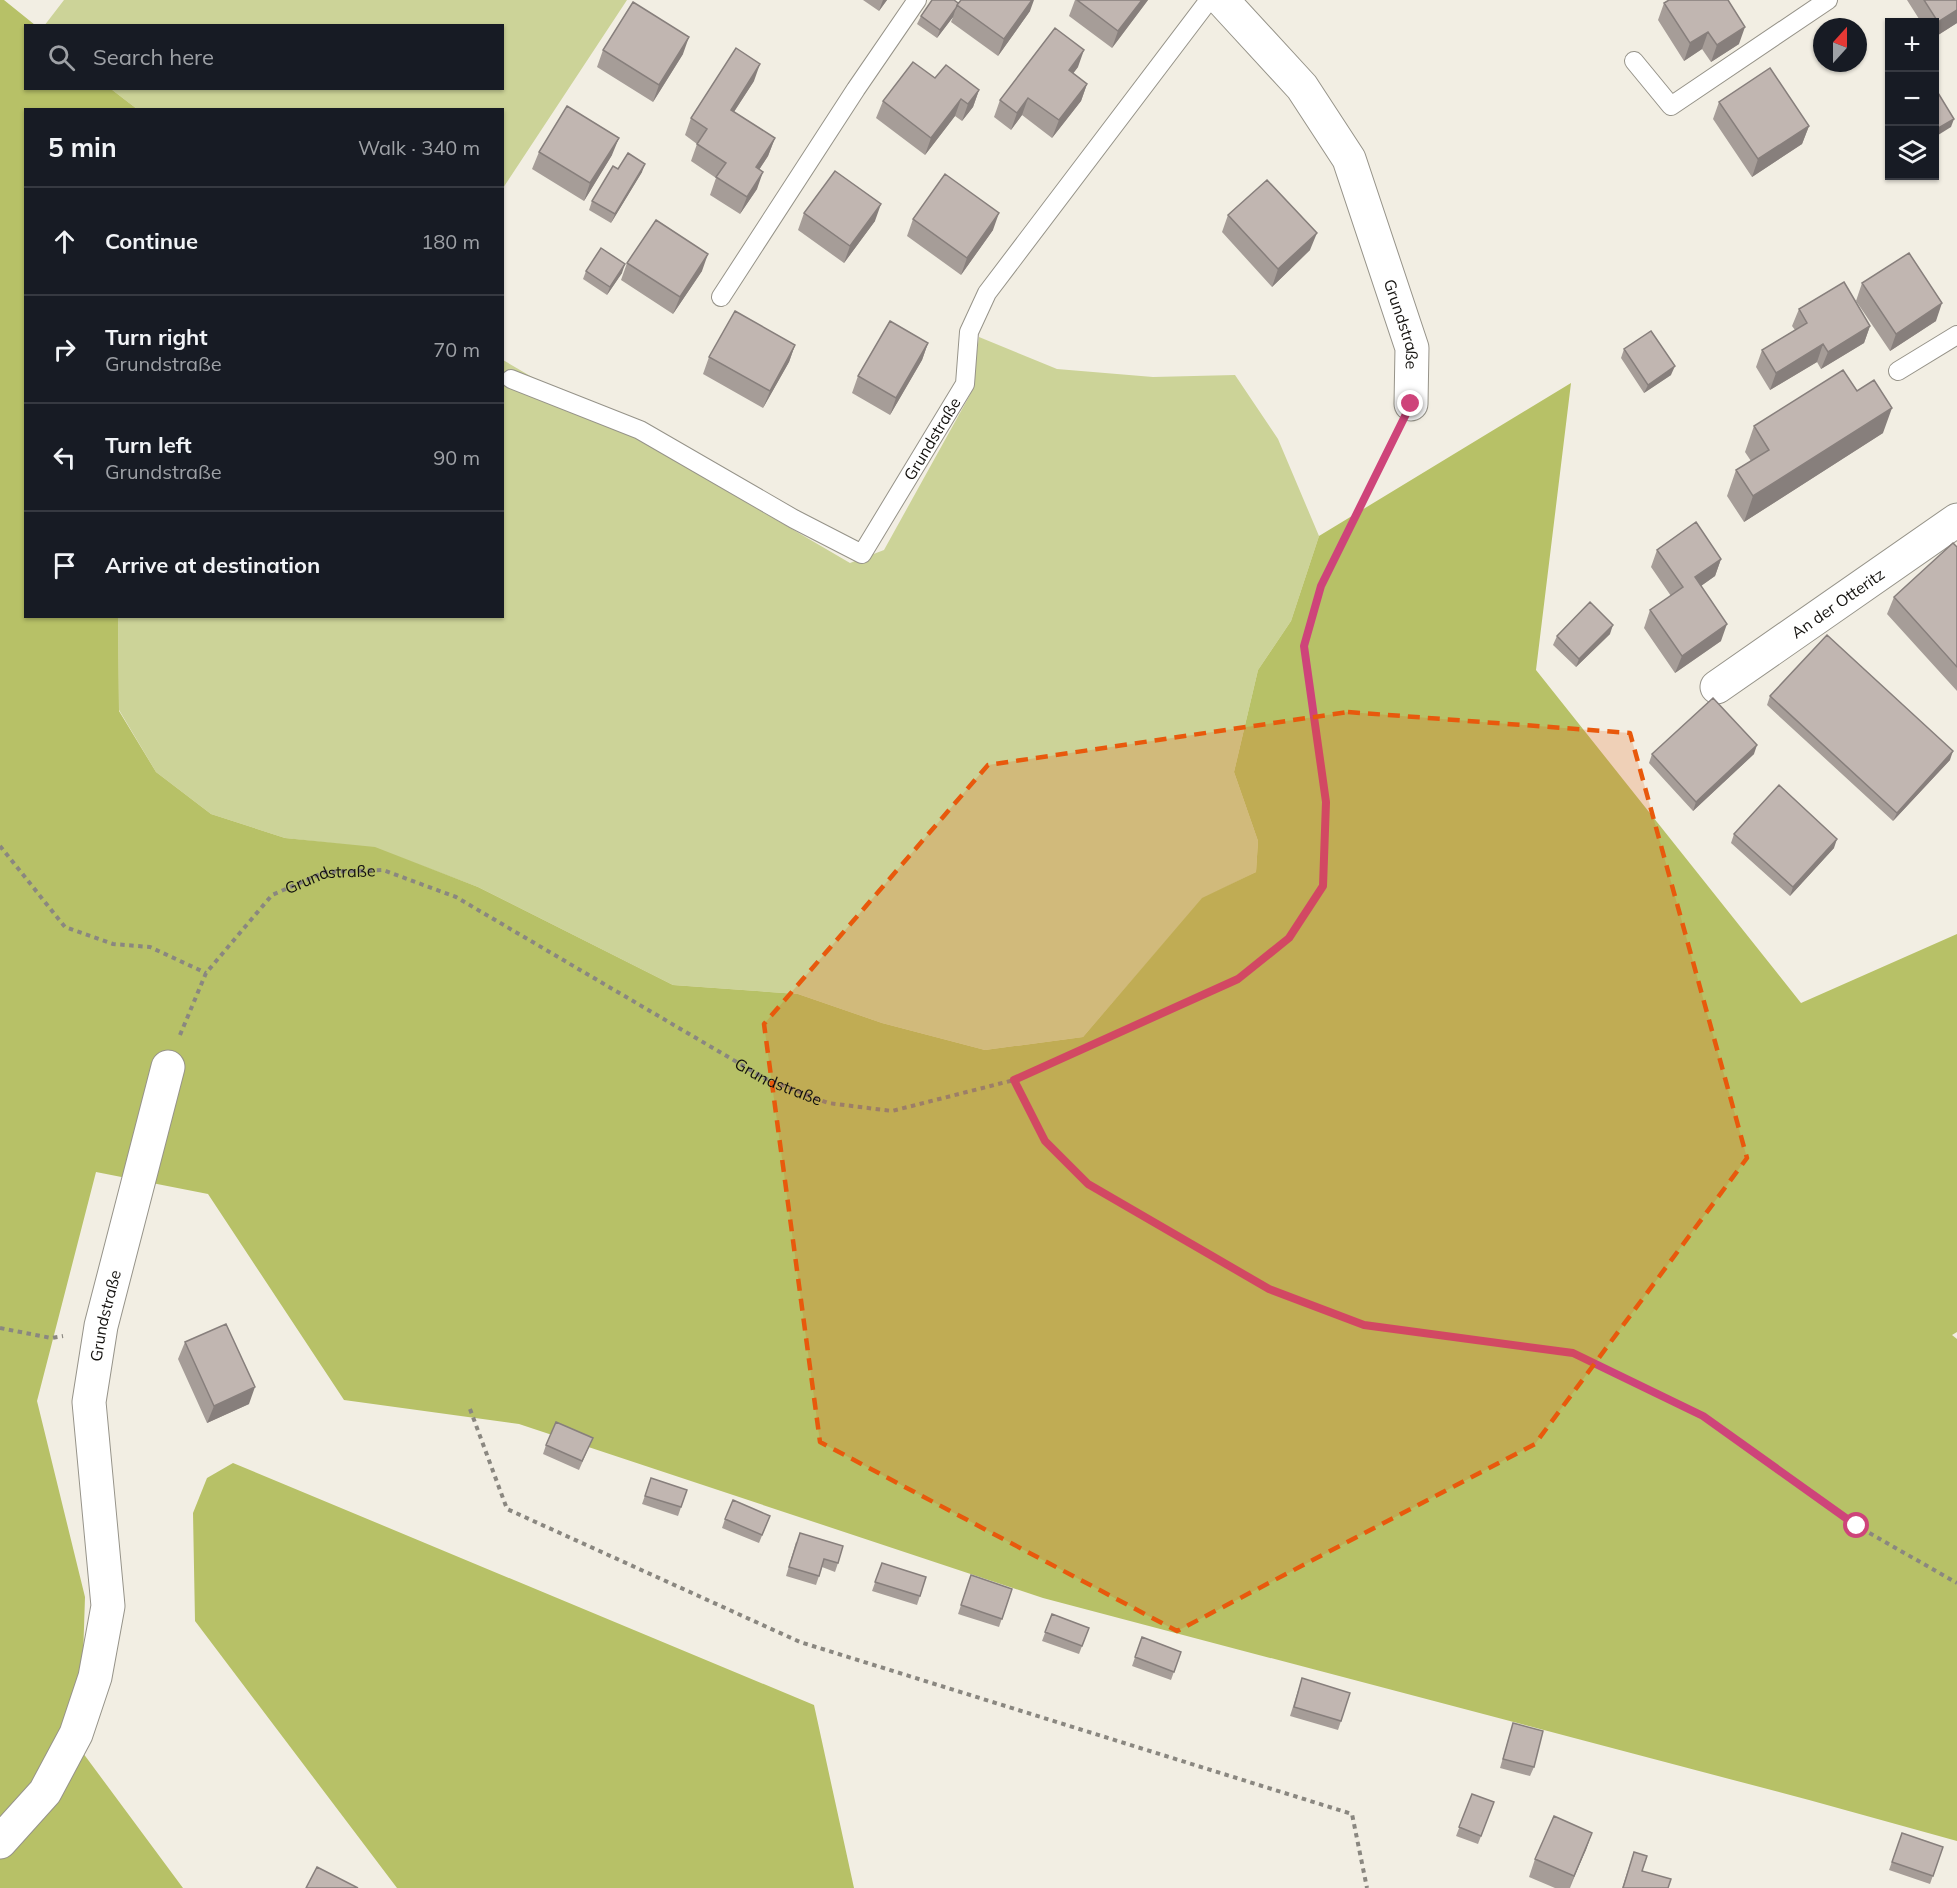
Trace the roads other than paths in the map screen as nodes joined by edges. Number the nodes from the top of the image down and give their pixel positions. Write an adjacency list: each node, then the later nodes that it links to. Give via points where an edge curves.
1 (917, 0): 6 (lane)
2 (1209, 0): 9 (lane, Grundstraße, via 987,293 969,332 965,384 862,554 640,430)
3 (1222, 0): 10 (street, Grundstraße, via 1302,87 1349,159 1412,348)
4 (1828, 0): 5 (lane, via 1671,106)
5 (1634, 61)
6 (721, 297)
7 (1957, 335): 8 (lane)
8 (1898, 371)
9 (511, 379)
10 (1411, 404)
11 (1957, 520): 12 (street, An der Otteritz)
12 (1717, 687)
13 (168, 1067): 14 (street, Grundstraße, via 101,1326 89,1402 108,1606 95,1677 76,1734 45,1791)
14 (0, 1842)

